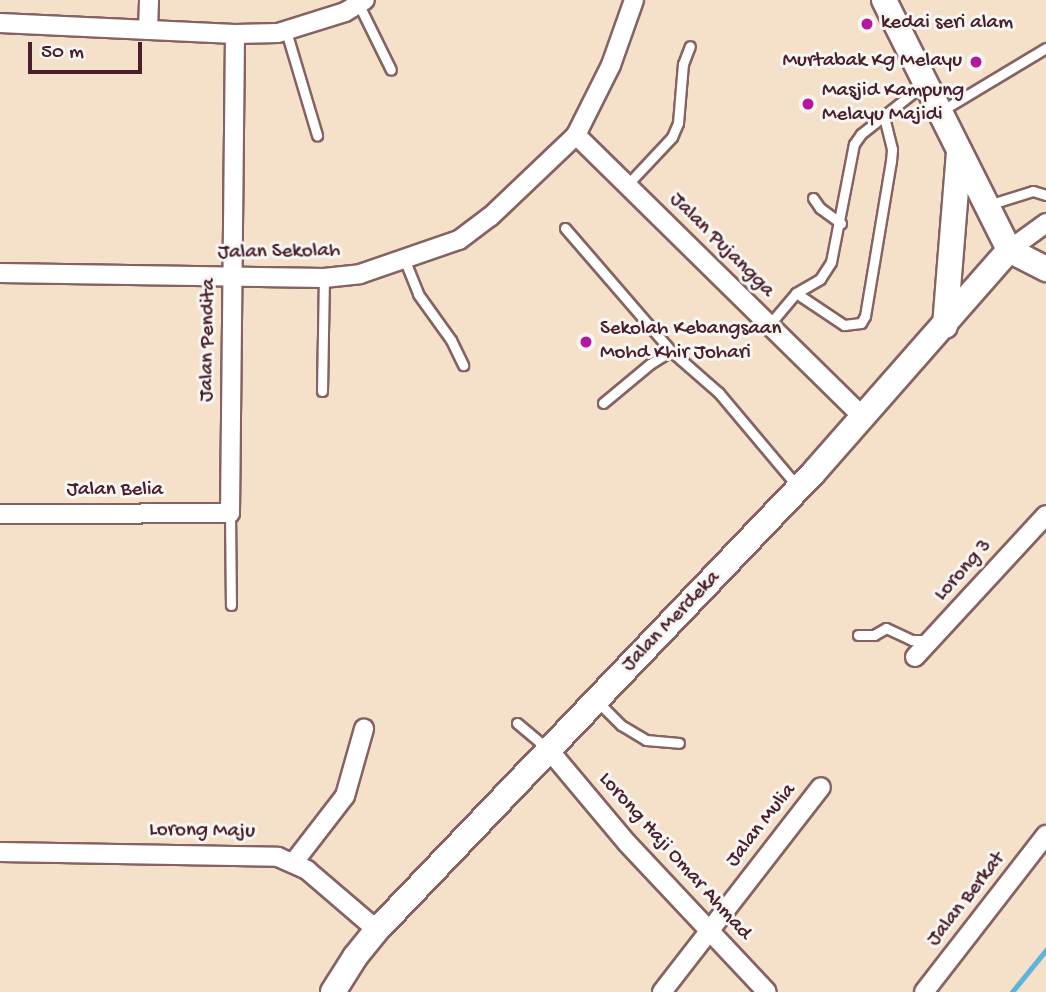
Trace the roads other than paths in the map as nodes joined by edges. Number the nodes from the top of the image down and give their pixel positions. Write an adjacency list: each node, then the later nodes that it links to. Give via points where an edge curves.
1 (149, 0): 6 (street)
2 (634, 0): 16 (street, Jalan Sekolah, via 611,65)
3 (884, 0): 12 (street)
4 (362, 2): 7 (street); 11 (lane)
5 (0, 23): 6 (street)
6 (148, 30): 8 (street)
7 (286, 31): 8 (street); 15 (lane)
8 (235, 34): 29 (street, Jalan Pendita)
9 (690, 46): 18 (lane, via 672,137)
10 (1046, 48): 13 (lane)
11 (391, 70)
12 (925, 83): 13 (street); 14 (lane)
13 (940, 112): 17 (street)
14 (884, 116): 22 (lane, via 854,144); 31 (lane, via 891,161 865,316 861,323 844,325)
15 (317, 135)
16 (576, 135): 18 (street, Jalan Pujangga); 26 (street, Jalan Sekolah, via 460,240)
17 (959, 150): 21 (street); 33 (street)
18 (627, 185): 32 (street, Jalan Pujangga)
19 (1046, 195): 21 (lane, via 1033,191)
20 (813, 198): 22 (lane)
21 (987, 205): 25 (street)
22 (841, 223): 31 (lane, via 831,262 820,279)
23 (1046, 223): 25 (street)
24 (565, 228): 34 (lane)
25 (1009, 250): 27 (street); 33 (street, Jalan Merdeka)
26 (405, 261): 30 (street, Jalan Sekolah); 35 (lane, via 418,294 452,340)
27 (1046, 268)
28 (0, 273): 29 (street, Jalan Sekolah)
29 (233, 276): 30 (street, Jalan Sekolah); 40 (street, Jalan Pendita)
30 (324, 278): 36 (lane)
31 (796, 293): 32 (lane)
32 (769, 325): 38 (street, Jalan Pujangga)
33 (945, 326): 38 (street, Jalan Merdeka)
34 (671, 351): 37 (lane); 39 (lane, via 719,393)
35 (463, 365)
36 (323, 391)
37 (603, 404)
38 (864, 418): 39 (street, Jalan Merdeka)
39 (799, 488): 47 (street, Jalan Merdeka)
40 (230, 513): 41 (street, Jalan Belia); 43 (lane, Jalan Pendita)
41 (0, 514)
42 (1046, 515): 45 (street, Lorong 3)
43 (231, 605)
44 (858, 635): 45 (lane, via 874,635 886,628 912,640)
45 (931, 640): 46 (street, Lorong 3)
46 (915, 657)
47 (597, 700): 50 (lane, via 639,736); 51 (street, Jalan Merdeka)
48 (517, 723): 51 (lane)
49 (364, 729): 55 (street, via 345,796)
50 (679, 743)
51 (549, 750): 56 (street, Jalan Merdeka); 57 (street, Lorong Haji Omar Ahmad)
52 (821, 788): 57 (street, Jalan Mulia)
53 (1046, 835): 61 (street, Jalan Berkat)
54 (0, 852): 55 (street, Lorong Maju, via 255,855)
55 (294, 862): 56 (street, Lorong Maju)
56 (377, 930): 58 (street, Jalan Merdeka)
57 (709, 931): 59 (street, Jalan Mulia); 60 (street, Lorong Haji Omar Ahmad)
58 (333, 992)
59 (662, 992)
60 (767, 992)
61 (924, 992)

